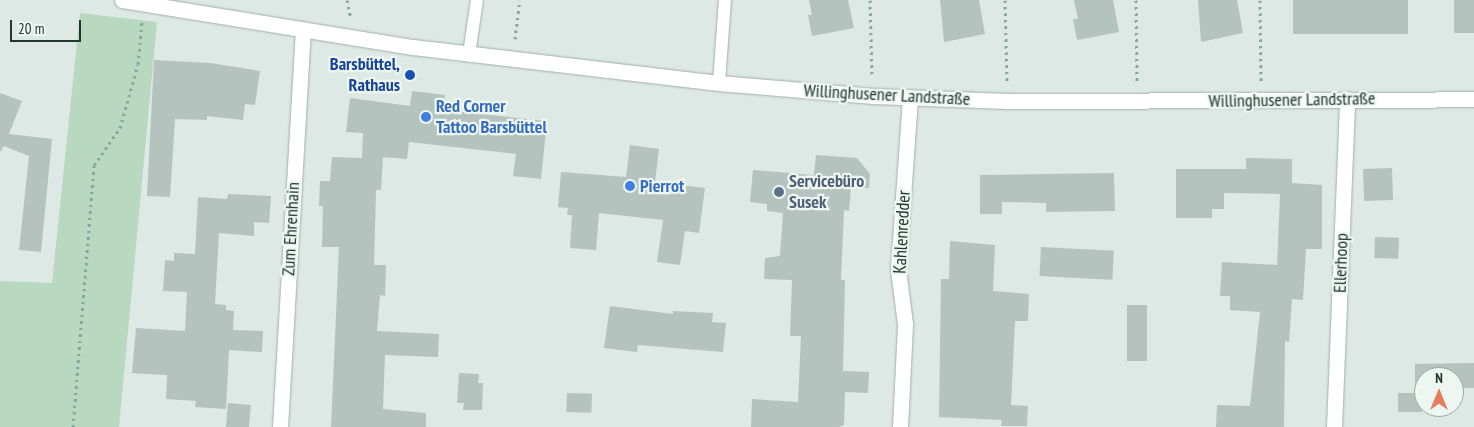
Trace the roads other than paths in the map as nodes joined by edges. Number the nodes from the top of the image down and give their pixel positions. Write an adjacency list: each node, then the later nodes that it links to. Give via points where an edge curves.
1 (122, 0): 4 (street, Willinghusener Landstraße)
2 (477, 0): 5 (lane)
3 (725, 0): 6 (lane)
4 (303, 30): 5 (street, Willinghusener Landstraße); 10 (street, Zum Ehrenhain)
5 (469, 54): 6 (street, Willinghusener Landstraße)
6 (719, 83): 7 (street, Willinghusener Landstraße)
7 (910, 97): 8 (street, Willinghusener Landstraße, via 1008,101); 11 (street, Kahlenredder, via 898,269 905,324)
8 (1347, 99): 9 (street, Willinghusener Landstraße); 12 (street, Ellerhoop)
9 (1474, 99)
10 (280, 427)
11 (900, 427)
12 (1334, 427)

